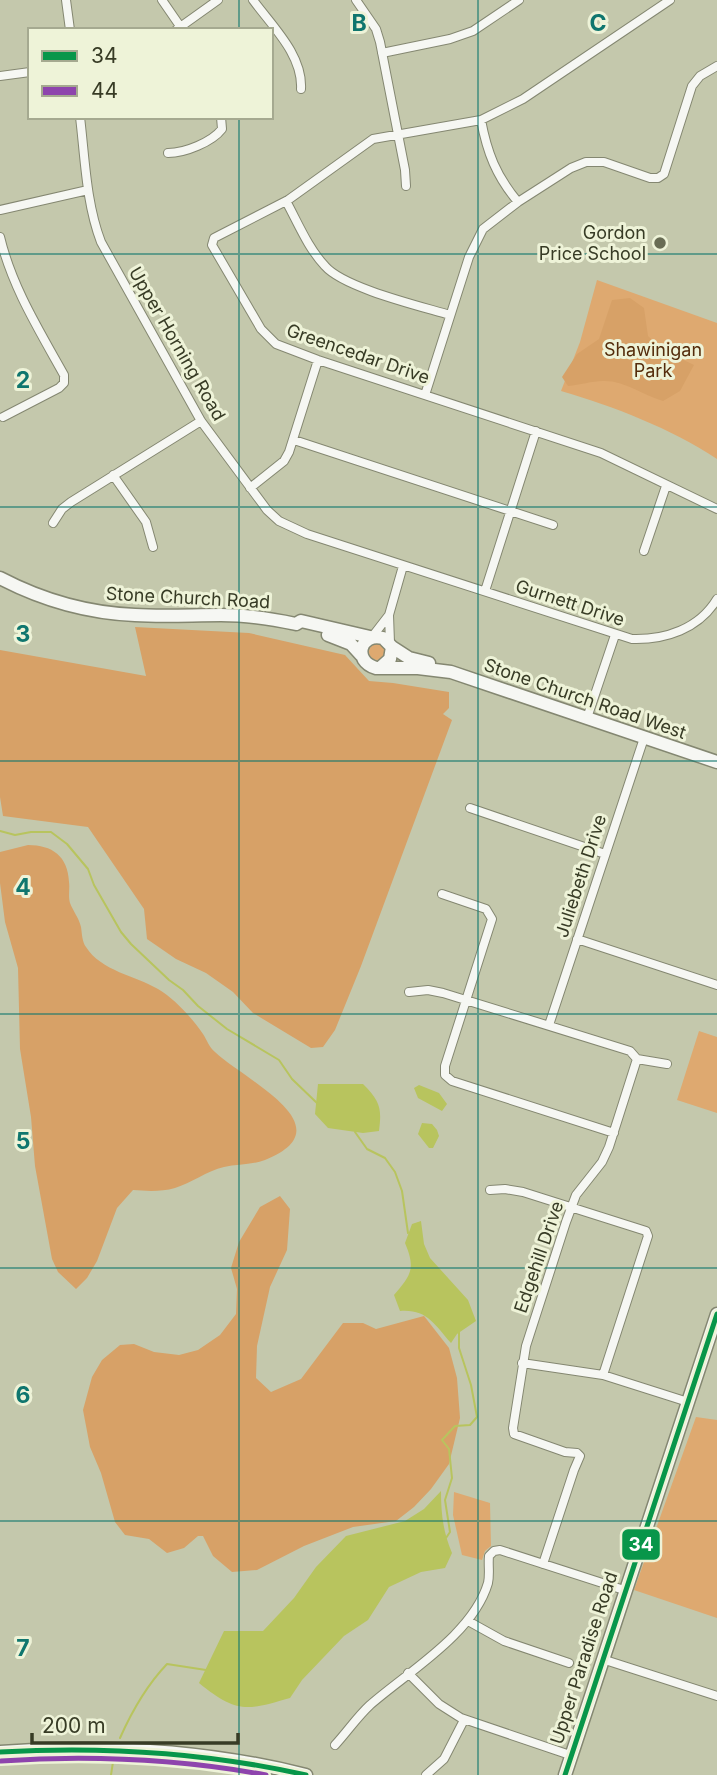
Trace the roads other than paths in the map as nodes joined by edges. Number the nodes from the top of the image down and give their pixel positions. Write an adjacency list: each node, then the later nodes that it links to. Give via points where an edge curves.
1 (66, 0): 8 (street)
2 (162, 0): 9 (street)
3 (218, 0): 10 (street)
4 (253, 0): 12 (street)
5 (356, 0): 13 (street, via 376,29)
6 (519, 0): 13 (street, via 473,31)
7 (670, 0): 20 (street, Greencedar Drive, via 523,99)
8 (69, 28)
9 (179, 28)
10 (181, 28)
11 (273, 28): 17 (street, via 295,59)
12 (273, 28)
13 (382, 53): 21 (street)
14 (717, 66): 26 (street, via 692,86 664,174 650,178 604,162 586,162)
15 (28, 72): 16 (street)
16 (0, 76)
17 (301, 89)
18 (80, 119): 24 (street, Upper Horning Road)
19 (221, 119): 22 (street, via 222,129 216,137)
20 (481, 120): 21 (street, Greencedar Drive); 26 (street, via 491,160)
21 (397, 134): 23 (street); 25 (street, Greencedar Drive, via 373,139)
22 (168, 153)
23 (406, 186)
24 (89, 190): 27 (street); 33 (street, Upper Horning Road, via 101,242)
25 (286, 201): 29 (street, via 326,268 343,279); 30 (street, Greencedar Drive, via 214,238 212,245 261,329 276,344)
26 (517, 202): 29 (street, via 483,229 475,242)
27 (0, 210)
28 (0, 237): 32 (street, via 17,289 64,375 59,388)
29 (450, 315): 31 (street)
30 (317, 360): 31 (street, Greencedar Drive); 35 (street)
31 (425, 394): 34 (street, Greencedar Drive)
32 (3, 417)
33 (201, 421): 36 (street); 38 (street, Upper Horning Road)
34 (536, 431): 37 (street, Greencedar Drive, via 601,453); 40 (street)
35 (294, 440): 38 (street, via 284,461); 40 (street)
36 (113, 475): 41 (street, via 62,509); 43 (street, via 146,522)
37 (666, 486): 39 (street, Greencedar Drive); 44 (street)
38 (250, 488): 45 (street, Upper Horning Road, via 279,521)
39 (717, 509)
40 (511, 510): 42 (street); 47 (street)
41 (53, 523)
42 (553, 525)
43 (153, 547)
44 (644, 551)
45 (403, 566): 47 (street, Gurnett Drive); 49 (street)
46 (0, 578): 50 (main road, Stone Church Road, via 53,600 102,612 243,616)
47 (485, 591): 51 (street, Gurnett Drive)
48 (717, 599): 51 (street, Gurnett Drive, via 702,618 667,636 650,640)
49 (389, 614): 52 (street); 53 (street)
50 (296, 624): 52 (main road, Stone Church Road, via 301,621); 54 (main road, Stone Church Road, via 344,640)
51 (615, 635): 57 (street)
52 (371, 637): 53 (main road, via 381,637); 54 (main road, via 362,645)
53 (391, 645): 55 (main road, via 390,659); 56 (main road, via 403,655)
54 (361, 655): 55 (main road, via 368,665)
55 (381, 667): 56 (main road)
56 (441, 670): 57 (main road, Stone Church Road West)
57 (587, 718): 58 (main road, Stone Church Road West)
58 (644, 738): 59 (main road, Stone Church Road West); 61 (street, Juliebeth Drive)
59 (717, 762)
60 (470, 808): 61 (street)
61 (605, 854): 63 (street, Juliebeth Drive)
62 (442, 894): 66 (street, via 486,909 491,915)
63 (578, 939): 64 (street); 67 (street, Juliebeth Drive)
64 (717, 985)
65 (409, 992): 66 (street, via 434,991)
66 (466, 1000): 67 (street); 70 (street, via 445,1075)
67 (549, 1025): 68 (street, via 630,1051)
68 (637, 1059): 69 (street); 70 (street, Edgehill Drive)
69 (667, 1064)
70 (614, 1133): 72 (street, Edgehill Drive, via 602,1162)
71 (490, 1190): 72 (street, via 523,1192)
72 (572, 1207): 74 (street, Edgehill Drive); 75 (street, via 646,1231 648,1236)
73 (717, 1314): 76 (main road, Upper Paradise Road)
74 (522, 1363): 75 (street); 77 (street, Edgehill Drive, via 514,1434 580,1456)
75 (603, 1375): 76 (street)
76 (688, 1402): 78 (main road, Upper Paradise Road)
77 (543, 1564): 78 (street); 79 (street, via 500,1550 491,1553 489,1580)
78 (624, 1590): 80 (main road, Upper Paradise Road)
79 (468, 1620): 81 (street, via 504,1641); 82 (street)
80 (602, 1659): 83 (street); 87 (main road, Upper Paradise Road)
81 (569, 1663)
82 (408, 1673): 84 (street, via 439,1704); 85 (street, via 364,1710)
83 (717, 1696)
84 (464, 1720): 87 (street); 89 (street, via 444,1759)
85 (335, 1745)
86 (0, 1752): 88 (main road, via 143,1750 203,1755)
87 (570, 1755): 90 (main road, Upper Paradise Road)
88 (306, 1775)
89 (426, 1775)
90 (565, 1775)

